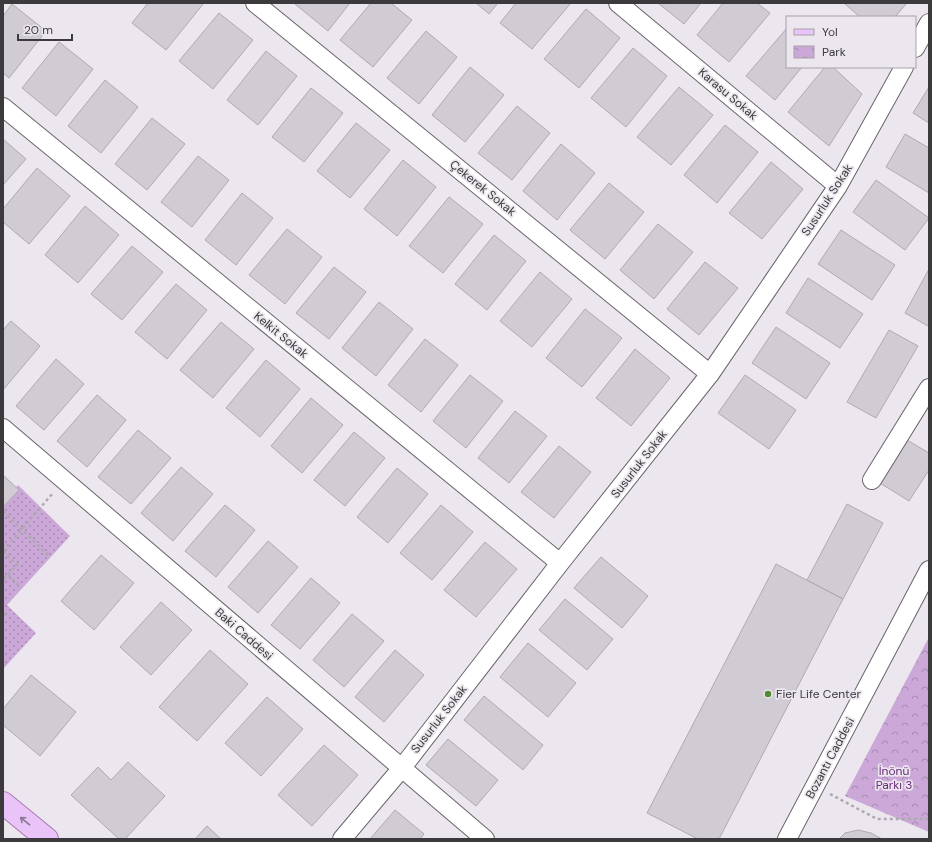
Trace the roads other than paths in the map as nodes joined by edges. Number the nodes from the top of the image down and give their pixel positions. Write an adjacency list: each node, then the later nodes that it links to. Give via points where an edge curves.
1 (255, 3): 8 (street, Çekerek Sokak)
2 (618, 3): 7 (street, Karasu Sokak)
3 (929, 23): 4 (street)
4 (916, 46)
5 (903, 68): 7 (street, Susurluk Sokak)
6 (3, 107): 12 (street, Kelkit Sokak)
7 (838, 186): 8 (street, Susurluk Sokak)
8 (710, 374): 12 (street, Susurluk Sokak)
9 (929, 388): 11 (street)
10 (3, 428): 14 (street, Baki Caddesi)
11 (872, 480)
12 (560, 563): 14 (street, Susurluk Sokak)
13 (929, 570): 19 (street, Bozantı Caddesi)
14 (401, 769): 17 (street, Susurluk Sokak); 18 (street, Baki Caddesi)
15 (3, 803): 16 (main road, one-way to 15)
16 (47, 839)
17 (342, 839)
18 (485, 839)
19 (787, 839)

